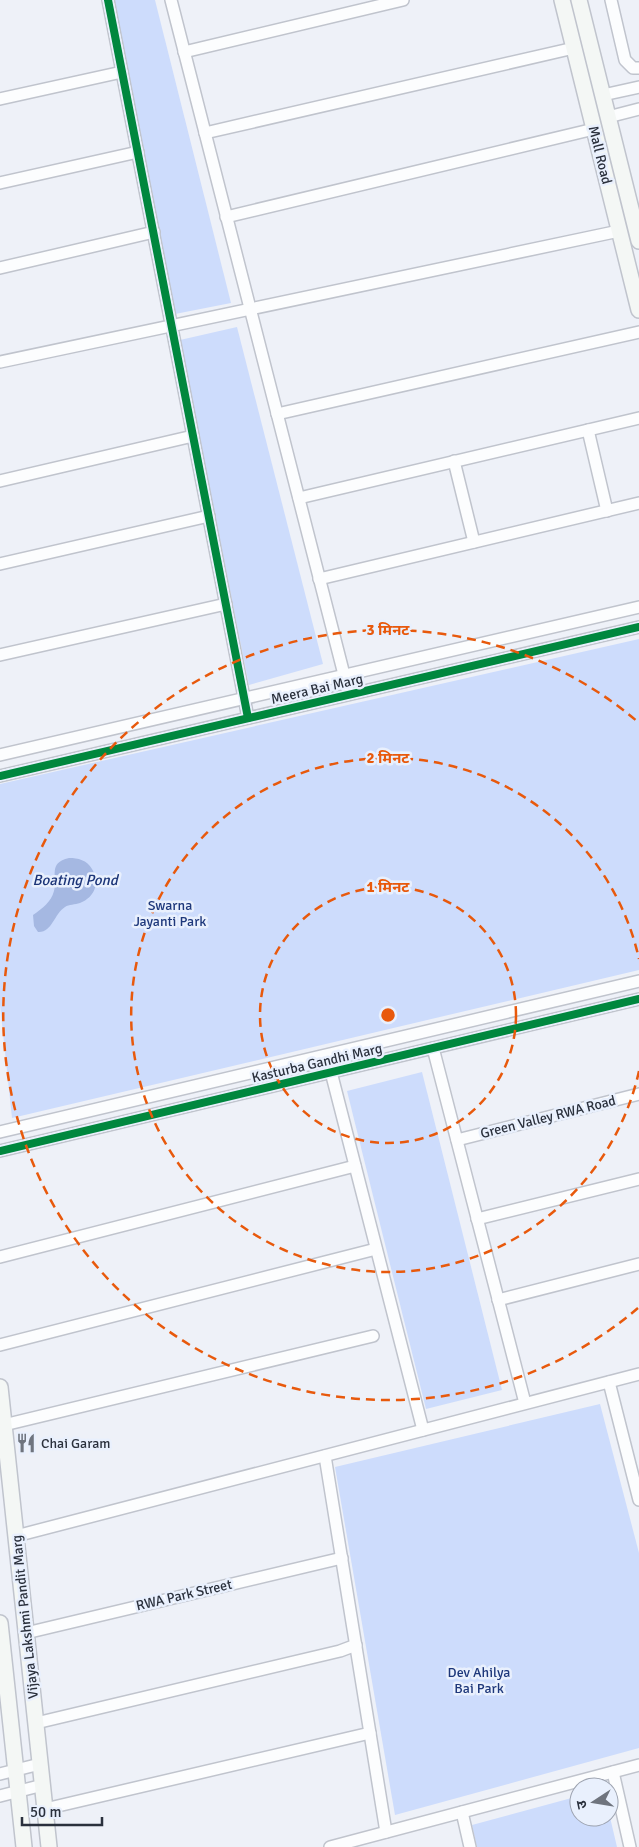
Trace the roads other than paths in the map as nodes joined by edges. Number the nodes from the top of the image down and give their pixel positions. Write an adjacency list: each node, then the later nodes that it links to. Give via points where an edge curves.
1 (108, 0): 10 (street)
2 (170, 0): 8 (street)
3 (403, 0): 8 (street)
4 (562, 0): 7 (street, Mall Road)
5 (579, 0): 12 (street, Mall Road)
6 (611, 0): 9 (street, via 625,60 633,68)
7 (574, 48): 16 (street, Mall Road); 17 (street)
8 (184, 52): 17 (street)
9 (639, 68)
10 (122, 72): 13 (street); 18 (street)
11 (639, 87): 12 (street)
12 (603, 95): 15 (street, Mall Road)
13 (0, 100)
14 (639, 109): 15 (street)
15 (608, 117): 23 (street, Mall Road)
16 (594, 129): 20 (street); 21 (street, Mall Road)
17 (205, 133): 20 (street)
18 (138, 152): 19 (street); 22 (street)
19 (0, 183)
20 (226, 217): 25 (street)
21 (619, 231): 25 (street); 26 (street, Mall Road)
22 (154, 232): 24 (street); 27 (street)
23 (639, 241)
24 (0, 268)
25 (250, 309): 27 (street); 30 (street)
26 (639, 310)
27 (172, 325): 29 (street); 33 (street)
28 (639, 332): 30 (street)
29 (0, 362)
30 (277, 414): 36 (street)
31 (639, 418): 32 (street)
32 (588, 430): 34 (street); 38 (street)
33 (193, 436): 35 (street); 39 (street)
34 (454, 461): 36 (street); 40 (street)
35 (0, 481)
36 (298, 498): 42 (street)
37 (639, 504): 38 (street)
38 (607, 511): 40 (street)
39 (209, 516): 41 (street); 43 (street)
40 (474, 542): 42 (street)
41 (0, 564)
42 (319, 578): 47 (street)
43 (226, 604): 46 (street); 49 (street)
44 (639, 607): 47 (street, Meera Bai Marg)
45 (639, 627): 48 (street, Meera Bai Marg)
46 (0, 655)
47 (344, 675): 48 (street); 49 (street, Meera Bai Marg)
48 (349, 694): 50 (street, Meera Bai Marg)
49 (244, 698): 50 (street); 51 (street, Meera Bai Marg)
50 (248, 718): 52 (street, Meera Bai Marg)
51 (0, 755)
52 (0, 776)
53 (639, 981): 55 (street, Kasturba Gandhi Marg)
54 (639, 999): 56 (street, Kasturba Gandhi Marg)
55 (359, 1047): 57 (street); 60 (street, Kasturba Gandhi Marg)
56 (433, 1048): 57 (street, Kasturba Gandhi Marg); 61 (street)
57 (364, 1064): 58 (street, Kasturba Gandhi Marg)
58 (331, 1072): 62 (street, Kasturba Gandhi Marg); 63 (street)
59 (639, 1094): 61 (street, Green Valley RWA Road)
60 (0, 1132)
61 (457, 1140): 65 (street)
62 (0, 1152)
63 (355, 1166): 66 (street); 67 (street)
64 (639, 1179): 65 (street)
65 (477, 1219): 69 (street)
66 (376, 1249): 71 (street); 77 (street)
67 (0, 1257)
68 (639, 1264): 69 (street)
69 (498, 1300): 75 (street)
70 (373, 1336): 76 (street)
71 (0, 1345)
72 (639, 1374): 73 (street)
73 (609, 1382): 75 (street); 79 (street)
74 (0, 1387): 76 (street, Vijaya Lakshmi Pandit Marg)
75 (525, 1404): 77 (street)
76 (2, 1425): 81 (street, Vijaya Lakshmi Pandit Marg)
77 (423, 1430): 78 (street)
78 (325, 1456): 81 (street); 82 (street)
79 (636, 1478): 80 (street)
80 (639, 1500)
81 (16, 1536): 84 (street, Vijaya Lakshmi Pandit Marg)
82 (342, 1558): 84 (street, RWA Park Street); 85 (street)
83 (0, 1623): 90 (street, Vijaya Lakshmi Pandit Marg)
84 (26, 1633): 86 (street, Vijaya Lakshmi Pandit Marg)
85 (356, 1645): 86 (street); 87 (street)
86 (36, 1723): 88 (street, Vijaya Lakshmi Pandit Marg)
87 (370, 1733): 96 (street); 98 (street)
88 (40, 1764): 90 (street); 93 (street, Vijaya Lakshmi Pandit Marg)
89 (639, 1765): 91 (street)
90 (16, 1770): 92 (street); 94 (street, Vijaya Lakshmi Pandit Marg)
91 (613, 1772): 97 (street); 103 (street)
92 (0, 1774)
93 (42, 1785): 94 (street); 96 (street, Vijaya Lakshmi Pandit Marg)
94 (18, 1791): 95 (street); 99 (street, Vijaya Lakshmi Pandit Marg)
95 (0, 1796)
96 (45, 1809): 100 (street, Vijaya Lakshmi Pandit Marg)
97 (462, 1812): 98 (street); 102 (street)
98 (386, 1832): 101 (street)
99 (24, 1847)
100 (49, 1847)
101 (330, 1847)
102 (470, 1847)
103 (630, 1847)

